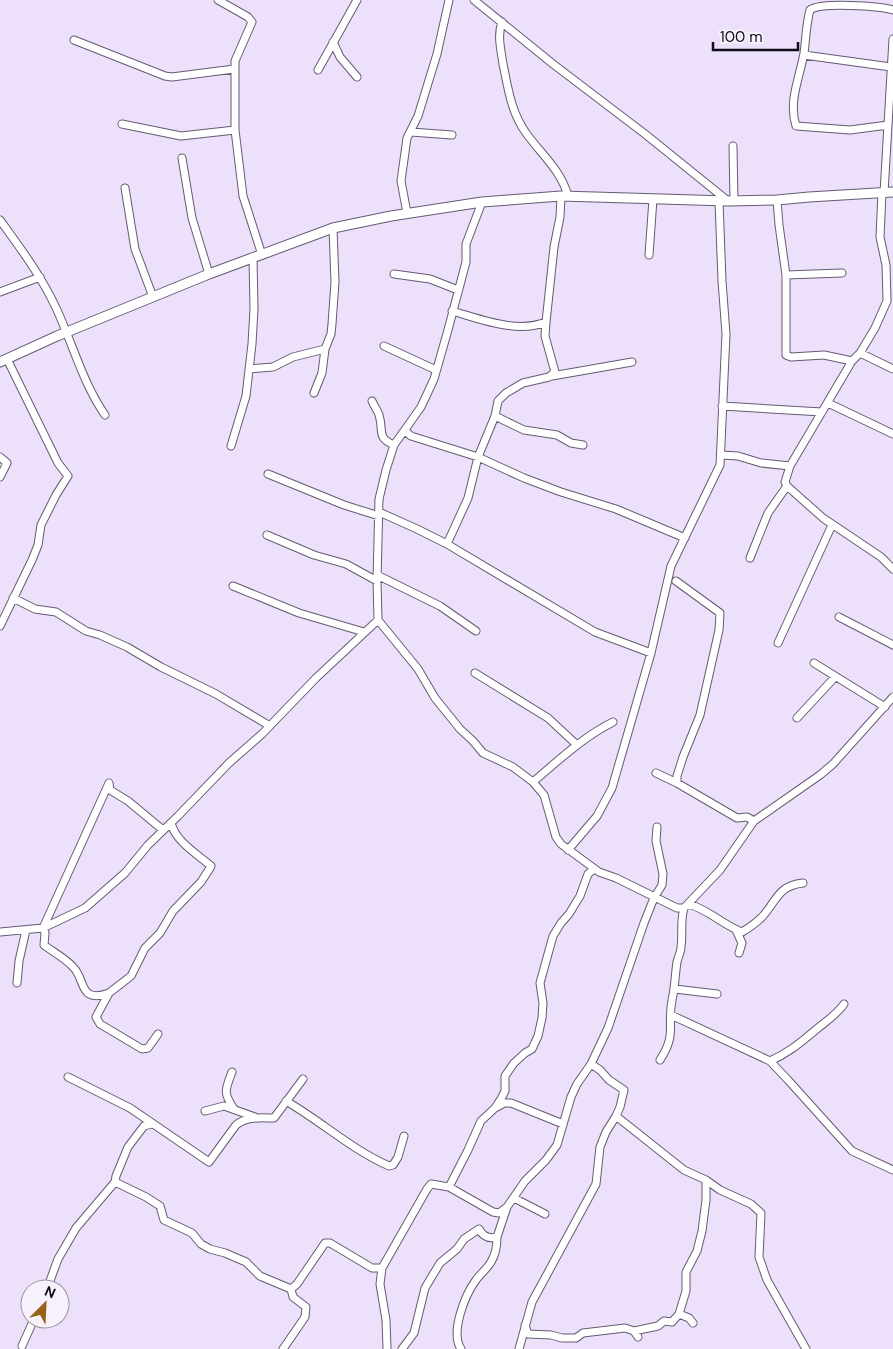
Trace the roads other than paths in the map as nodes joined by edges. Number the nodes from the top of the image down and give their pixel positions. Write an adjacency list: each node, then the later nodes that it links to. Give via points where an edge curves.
1 (218, 0): 12 (street, via 252,22)
2 (357, 0): 9 (street)
3 (449, 0): 19 (street, via 437,54)
4 (474, 0): 6 (street)
5 (893, 10): 10 (street, via 856,6 812,8)
6 (502, 22): 25 (street, via 499,33 501,51 513,109 526,132 556,169 564,184); 28 (street)
7 (893, 39): 11 (street)
8 (74, 40): 12 (street, via 165,76)
9 (333, 42): 13 (street); 14 (street, via 340,57)
10 (804, 55): 11 (street); 17 (street, via 794,98 796,126 850,130)
11 (891, 67): 15 (street)
12 (234, 68): 18 (street)
13 (318, 70)
14 (357, 77)
15 (891, 96): 17 (street)
16 (122, 124): 18 (street, via 181,136)
17 (888, 125): 24 (street)
18 (235, 130): 34 (street, via 243,196)
19 (411, 132): 20 (street); 30 (street, via 407,138 401,181)
20 (452, 135)
21 (733, 146): 28 (street)
22 (182, 158): 36 (street, via 192,218)
23 (125, 188): 42 (street, via 135,249)
24 (886, 192): 27 (street); 43 (street, via 880,238)
25 (565, 196): 26 (street); 29 (street); 45 (street, via 554,247)
26 (653, 199): 28 (street); 33 (street)
27 (777, 200): 28 (street); 38 (street)
28 (727, 201): 60 (street, via 722,281 726,334)
29 (482, 202): 30 (street); 40 (street, via 466,244 466,262)
30 (407, 213): 32 (street)
31 (0, 220): 39 (street)
32 (334, 228): 34 (street); 48 (street, via 332,324)
33 (649, 255)
34 (257, 256): 36 (street); 53 (street)
35 (842, 273): 38 (street)
36 (209, 274): 42 (street)
37 (394, 274): 40 (street, via 430,279)
38 (786, 275): 52 (street, via 786,355 824,355)
39 (40, 277): 41 (street); 46 (street)
40 (458, 290): 44 (street)
41 (0, 292)
42 (152, 297): 46 (street)
43 (890, 302): 49 (street)
44 (452, 311): 45 (street, via 513,326); 55 (street)
45 (546, 322): 56 (street, via 545,336 554,372)
46 (66, 333): 50 (street); 62 (street, via 95,400)
47 (384, 346): 55 (street)
48 (324, 349): 53 (street, via 293,357 273,367); 57 (street, via 322,372)
49 (860, 353): 52 (street); 54 (street)
50 (4, 360): 86 (street, via 68,476 41,525 35,552)
51 (632, 362): 56 (street)
52 (852, 362): 59 (street)
53 (249, 368): 68 (street, via 246,396)
54 (893, 369)
55 (436, 370): 64 (street, via 421,408)
56 (552, 376): 63 (street, via 516,386 498,401)
57 (314, 393)
58 (372, 401): 66 (street, via 379,416 382,437)
59 (828, 403): 61 (street); 65 (street)
60 (722, 406): 61 (street); 69 (street)
61 (822, 412): 72 (street)
62 (105, 415)
63 (495, 416): 67 (street, via 524,430); 71 (street)
64 (405, 431): 66 (street); 71 (street, via 422,440)
65 (893, 434)
66 (394, 445): 76 (street, via 379,499)
67 (583, 445)
68 (231, 446)
69 (721, 455): 72 (street); 79 (street, via 720,464)
70 (0, 457): 74 (street, via 7,463)
71 (478, 457): 79 (street, via 524,478 616,509); 80 (street, via 468,498)
72 (790, 466): 75 (street, via 785,482)
73 (268, 474): 76 (street, via 351,508)
74 (0, 477)
75 (787, 486): 77 (street); 81 (street, via 768,513)
76 (379, 514): 80 (street, via 411,525); 83 (street)
77 (832, 525): 82 (street); 92 (street)
78 (267, 535): 83 (street)
79 (685, 538): 94 (street, via 671,566)
80 (447, 544): 94 (street, via 595,632)
81 (750, 558)
82 (893, 568)
83 (377, 578): 88 (street); 90 (street, via 440,606)
84 (676, 582): 106 (street, via 720,613 720,630 700,715 683,757)
85 (233, 586): 91 (street, via 299,613)
86 (13, 598): 89 (street); 102 (street, via 35,609 56,612 86,631 127,647)
87 (839, 617): 93 (street)
88 (378, 620): 91 (street); 105 (street, via 418,669 460,730 482,752 514,767)
89 (0, 626)
90 (476, 631)
91 (364, 632): 102 (street)
92 (778, 643)
93 (893, 645)
94 (651, 653): 111 (street, via 612,788 597,816)
95 (814, 663): 97 (street)
96 (475, 674): 103 (street, via 548,718)
97 (835, 677): 99 (street); 100 (street)
98 (893, 697): 99 (street)
99 (885, 706): 107 (street, via 826,769)
100 (797, 718)
101 (613, 722): 103 (street)
102 (270, 726): 108 (street, via 229,762)
103 (577, 745): 105 (street)
104 (656, 773): 106 (street)
105 (533, 782): 111 (street, via 544,795 556,837)
106 (677, 783): 107 (street, via 737,818 747,817)
107 (754, 821): 115 (street, via 720,870)
108 (171, 823): 110 (street); 123 (street, via 174,833 211,866 201,882 173,910 160,934 145,948 131,976)
109 (657, 827): 114 (street, via 656,841 663,874 662,885)
110 (163, 830): 116 (street, via 125,873 85,908); 116 (street, via 110,790 109,783)
111 (568, 850): 112 (street)
112 (594, 869): 114 (street); 135 (street, via 588,874 580,896 553,936 540,983 543,1003 538,1036 532,1049 514,1063 506,1076 505,1091)
113 (804, 883): 118 (street, via 781,891 762,917 742,932)
114 (654, 898): 115 (street); 130 (street, via 608,1028)
115 (683, 909): 118 (street, via 697,906); 122 (street, via 682,947 677,961)
116 (43, 928): 117 (street); 123 (street, via 46,933 44,944 76,969 83,988 100,997)
117 (26, 930): 119 (street); 121 (street)
118 (736, 930): 120 (street, via 742,943)
119 (0, 932)
120 (739, 953)
121 (17, 983)
122 (675, 989): 124 (street); 126 (street)
123 (109, 993): 127 (street, via 96,1017 100,1024 142,1049 148,1048)
124 (717, 994)
125 (844, 1004): 129 (street, via 839,1012 800,1044)
126 (671, 1015): 128 (street, via 670,1041); 129 (street)
127 (158, 1034)
128 (660, 1060)
129 (770, 1062): 143 (street, via 852,1151)
130 (591, 1064): 138 (street, via 624,1090); 141 (street, via 571,1097)
131 (232, 1072): 136 (street, via 226,1096)
132 (68, 1077): 140 (street, via 130,1108)
133 (303, 1079): 134 (street)
134 (286, 1101): 139 (street, via 274,1118); 142 (street, via 311,1115 344,1142 389,1166 398,1157)
135 (495, 1108): 141 (street, via 511,1103); 146 (street, via 481,1121)
136 (234, 1109): 137 (street, via 224,1106); 139 (street)
137 (205, 1111)
138 (616, 1116): 144 (street, via 684,1170); 156 (street, via 600,1147 596,1184 548,1269)
139 (256, 1118): 140 (street, via 242,1120 236,1125 209,1162)
140 (152, 1124): 145 (street, via 144,1126 128,1146)
141 (563, 1124): 147 (street, via 558,1145)
142 (404, 1136)
143 (893, 1170)
144 (706, 1180): 154 (street, via 702,1231 697,1251 686,1272 686,1291); 164 (street, via 751,1204 761,1214 759,1256 767,1280)
145 (115, 1182): 152 (street, via 76,1228); 153 (street, via 160,1206 164,1220 192,1233 210,1250 246,1262 260,1276)
146 (449, 1187): 148 (street, via 493,1212 499,1213); 151 (street, via 431,1184)
147 (514, 1198): 148 (street); 149 (street)
148 (507, 1207): 150 (street)
149 (545, 1214)
150 (497, 1237): 161 (street, via 490,1238 479,1229 440,1263 426,1288 414,1333); 162 (street, via 497,1248 490,1264 476,1278 464,1303 458,1323)
151 (382, 1268): 153 (street, via 372,1268 326,1243); 160 (street, via 380,1284)
152 (51, 1279)
153 (291, 1289): 159 (street, via 293,1297 306,1307 305,1317)
154 (679, 1314): 155 (street); 156 (street, via 672,1322 664,1321 636,1334 625,1328 584,1333 576,1338 528,1334)
155 (693, 1319)
156 (525, 1324): 163 (street)
157 (30, 1329): 158 (street)
158 (22, 1346)
159 (284, 1349)
160 (387, 1349)
161 (402, 1349)
162 (461, 1349)
163 (519, 1349)
164 (806, 1349)

